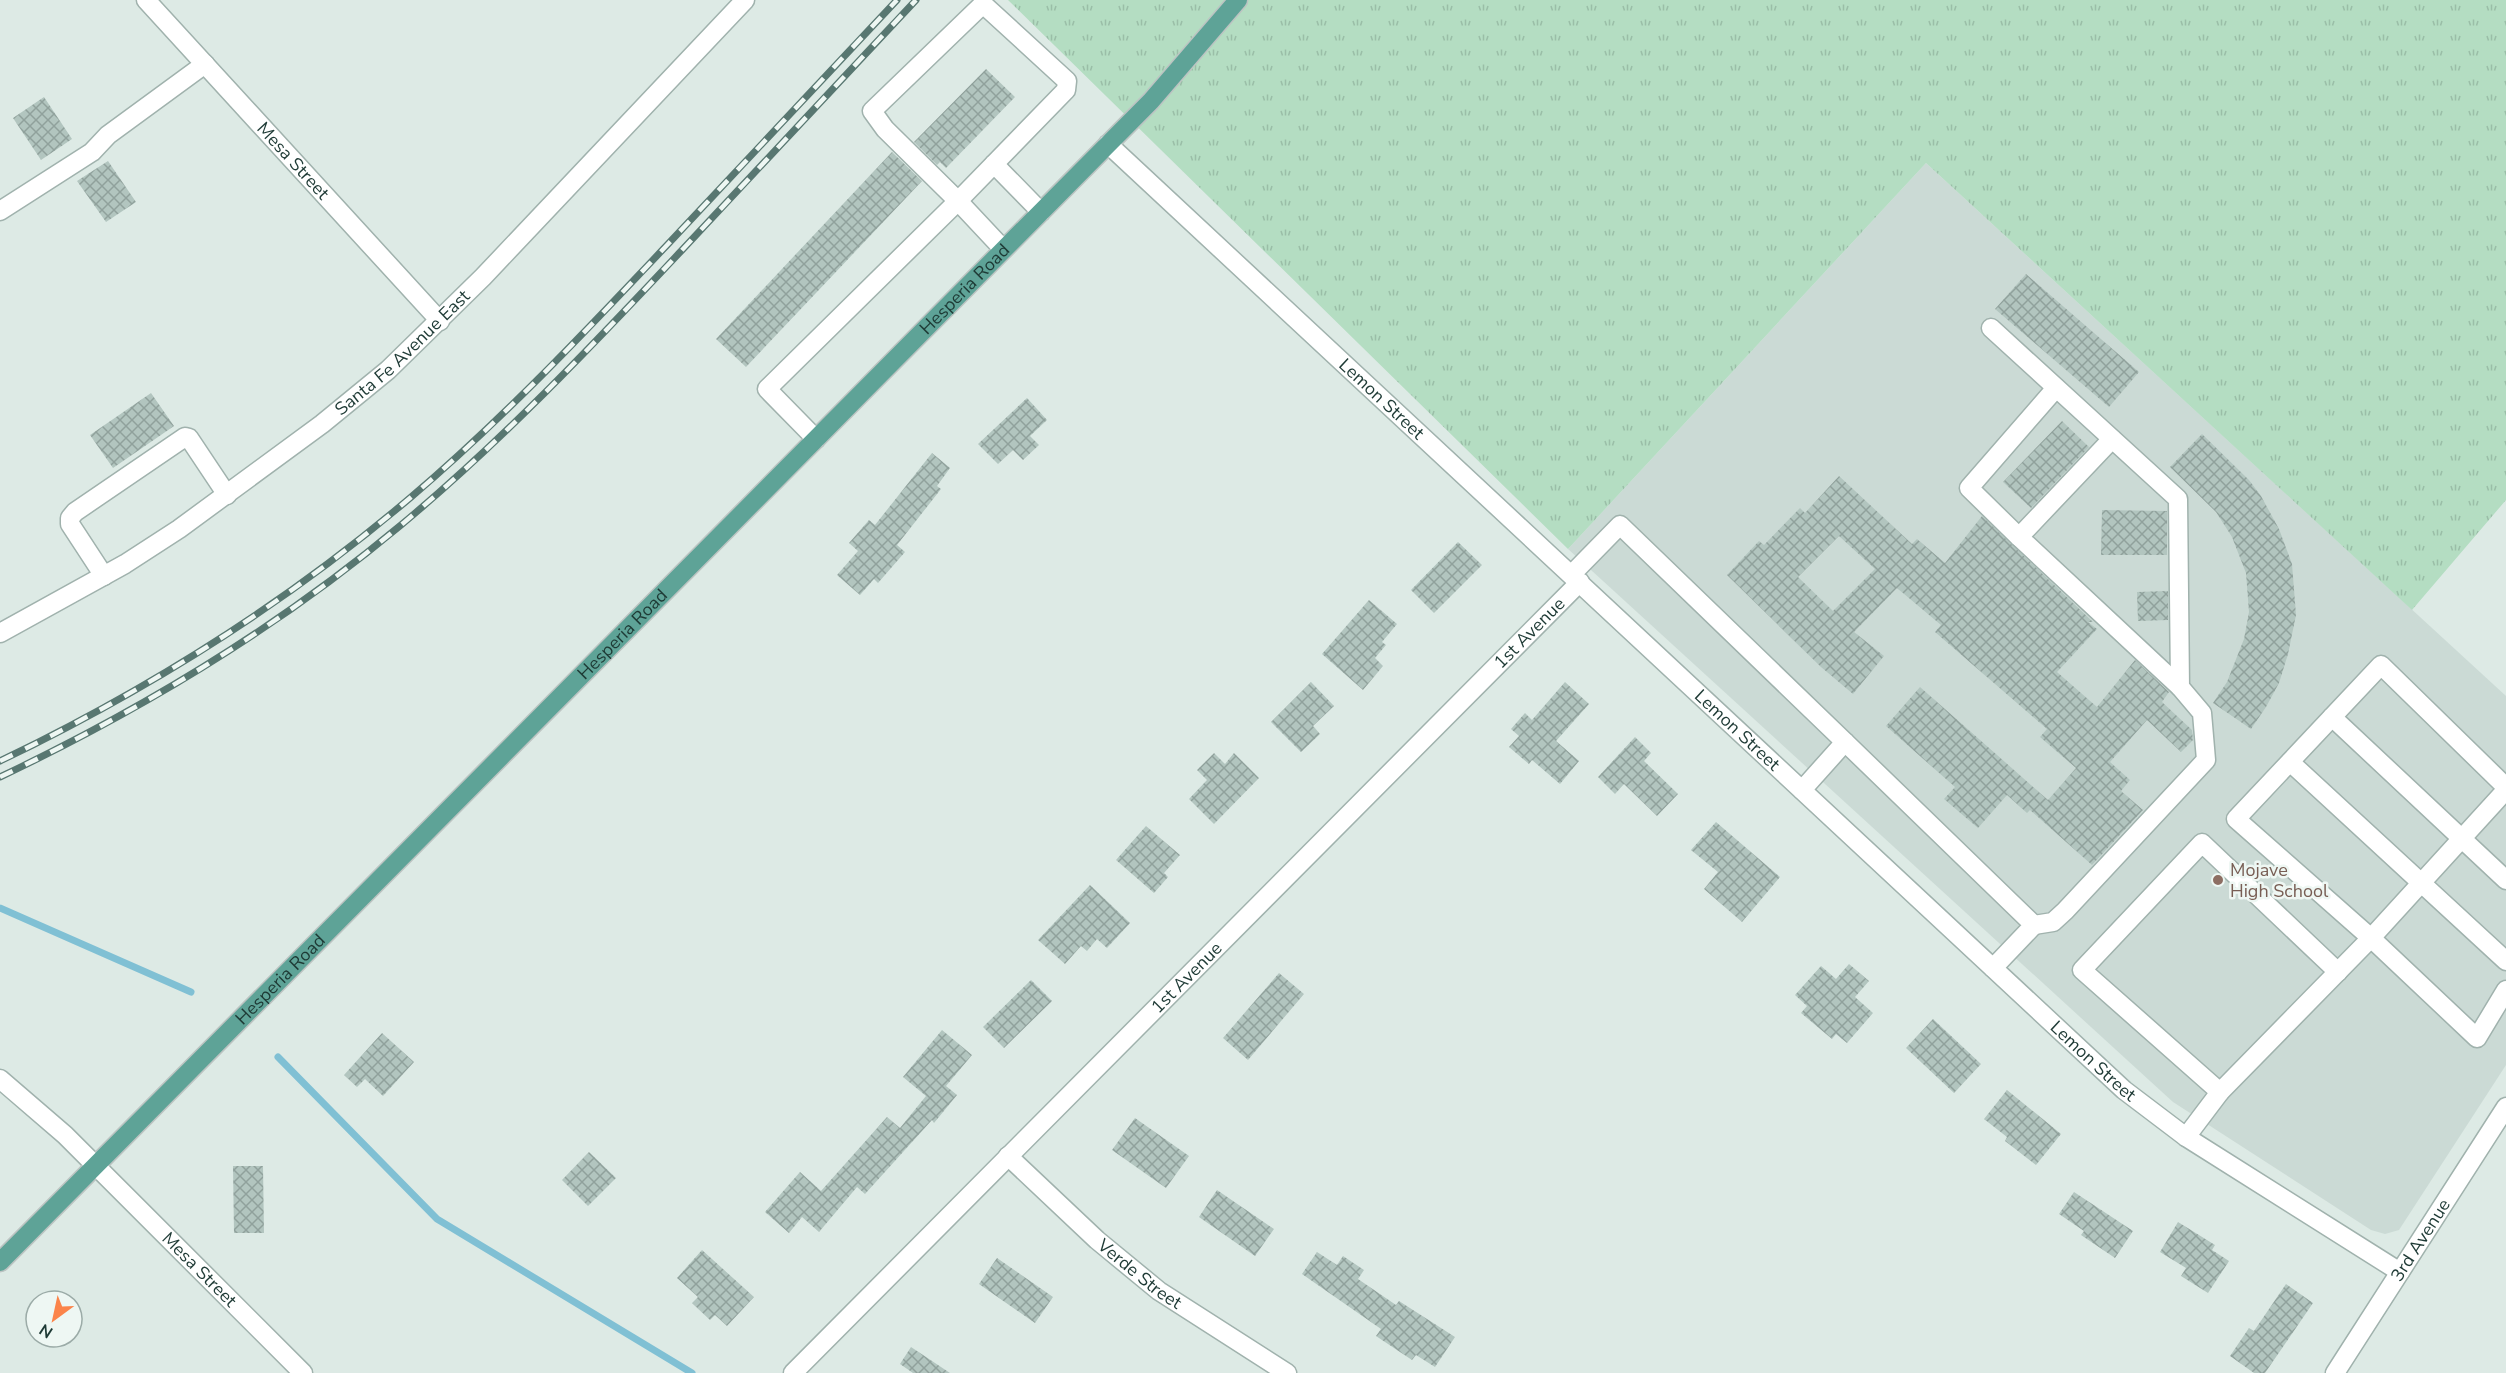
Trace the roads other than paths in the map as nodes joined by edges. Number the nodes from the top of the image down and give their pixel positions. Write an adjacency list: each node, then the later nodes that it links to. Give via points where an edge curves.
1 (146, 0): 4 (street, Mesa Street)
2 (746, 0): 11 (street, Santa Fe Avenue East)
3 (1238, 0): 5 (main road, Hesperia Road, via 1175,75)
4 (205, 64): 8 (street, via 108,135 92,152); 11 (street, Mesa Street)
5 (1108, 144): 9 (main road, Hesperia Road); 19 (street, Lemon Street)
6 (994, 165): 7 (street); 7 (street, via 1066,90 1067,81 983,4 872,111 885,129); 9 (street)
7 (958, 201): 10 (street); 14 (street, via 767,389)
8 (0, 212)
9 (1041, 212): 10 (main road, Hesperia Road)
10 (1003, 249): 14 (main road, Hesperia Road)
11 (440, 321): 16 (street, Santa Fe Avenue East, via 357,397)
12 (1991, 328): 13 (street)
13 (2056, 388): 15 (street); 17 (street, via 1969,488)
14 (816, 439): 41 (main road, Hesperia Road)
15 (2112, 439): 17 (street); 21 (street, via 2178,499)
16 (227, 495): 18 (street, Santa Fe Avenue East); 18 (street, via 189,438 184,437 70,518 70,524)
17 (2019, 537): 21 (street)
18 (104, 576): 20 (street, Santa Fe Avenue East)
19 (1576, 578): 23 (street, 1st Avenue, via 1620,525); 26 (street, Lemon Street); 40 (street, 1st Avenue)
20 (0, 633)
21 (2180, 687): 30 (street, via 2202,713 2206,759 2065,911 2053,922)
22 (2332, 717): 24 (street); 25 (street, via 2381,665); 27 (street)
23 (1845, 742): 26 (street); 30 (street)
24 (2290, 762): 29 (street); 31 (street, via 2236,819)
25 (2506, 788): 27 (street)
26 (1802, 790): 33 (street, Lemon Street)
27 (2462, 838): 28 (street); 29 (street)
28 (2506, 880)
29 (2422, 883): 31 (street); 32 (street)
30 (2034, 925): 33 (street)
31 (2371, 938): 34 (street); 35 (street, via 2477,1038)
32 (2506, 962)
33 (1993, 968): 39 (street, Lemon Street, via 2124,1090)
34 (2338, 972): 37 (street); 37 (street, via 2202,843 2082,970)
35 (2506, 990)
36 (0, 1079): 41 (street, Mesa Street)
37 (2220, 1092): 39 (street)
38 (2506, 1107): 43 (street, 3rd Avenue)
39 (2186, 1137): 43 (street, Lemon Street)
40 (1008, 1156): 45 (street, 1st Avenue); 46 (street, Verde Street, via 1097,1240 1159,1291)
41 (96, 1166): 42 (main road, Hesperia Road); 44 (street, Mesa Street)
42 (0, 1262)
43 (2400, 1272): 47 (street, 3rd Avenue)
44 (303, 1373)
45 (793, 1373)
46 (1287, 1373)
47 (2335, 1373)

